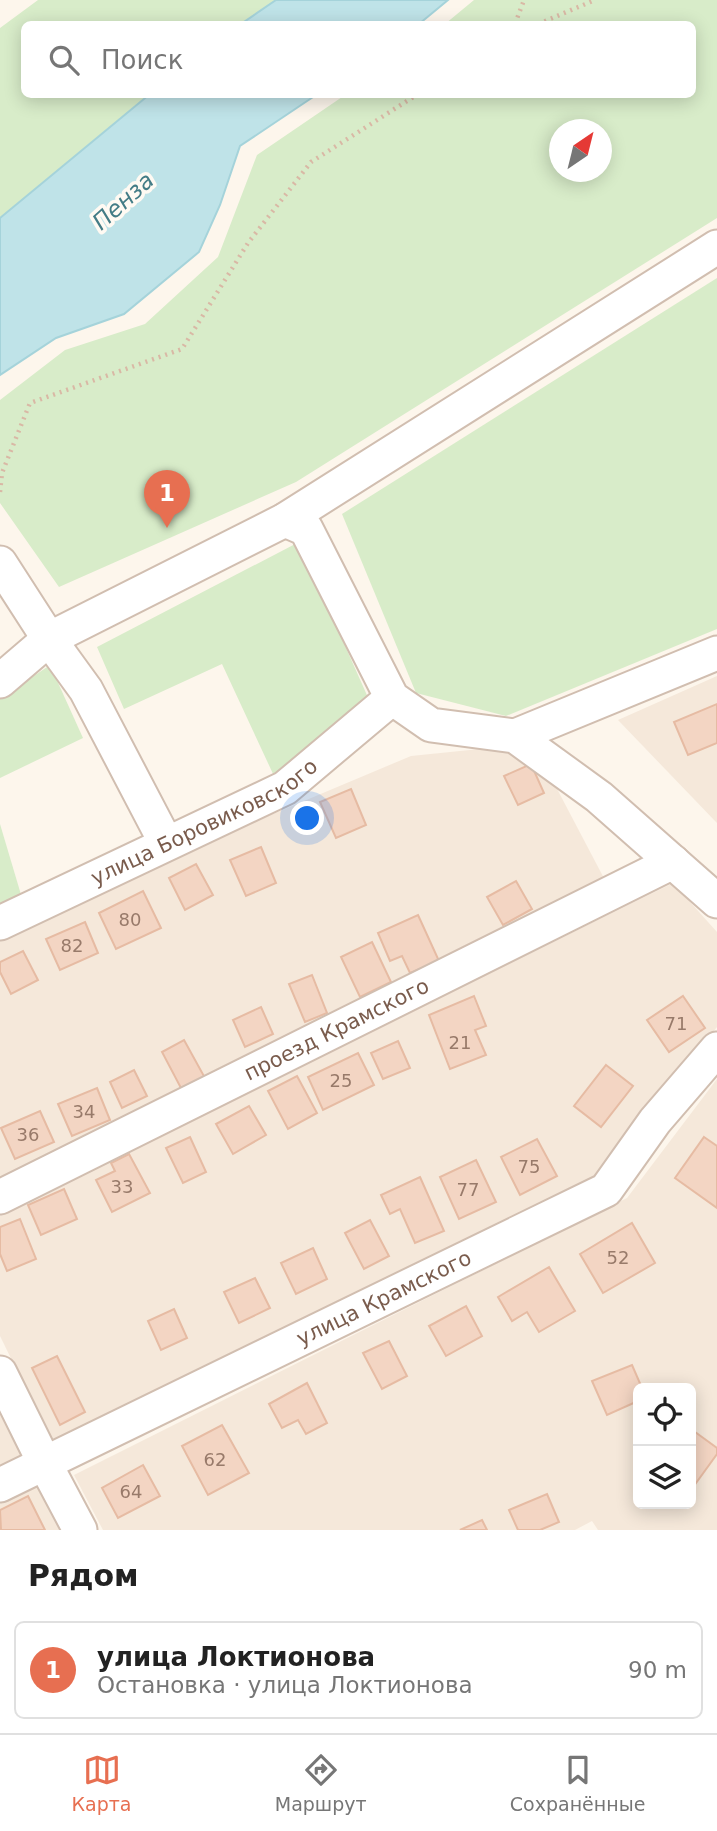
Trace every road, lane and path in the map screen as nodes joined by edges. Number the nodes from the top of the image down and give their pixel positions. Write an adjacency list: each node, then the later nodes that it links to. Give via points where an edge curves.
1 (524, 0): 3 (path)
2 (595, 0): 4 (path)
3 (517, 21)
4 (545, 21)
5 (412, 98): 7 (path, via 311,162 248,243 182,349 30,403 2,472)
6 (717, 247): 8 (street)
7 (0, 492)
8 (285, 520): 10 (street); 13 (street, via 306,529)
9 (0, 563): 10 (street)
10 (49, 639): 12 (street); 15 (street, via 86,690)
11 (717, 653): 14 (street)
12 (0, 681)
13 (392, 698): 14 (street, via 432,726); 15 (street, улица Боровиковского, via 285,788)
14 (515, 736): 16 (street, via 599,797)
15 (166, 843): 18 (street, улица Боровиковского)
16 (673, 862): 17 (street); 20 (street, проезд Крамского)
17 (717, 901)
18 (0, 923)
19 (717, 1049): 22 (street, улица Крамского, via 655,1121 606,1190)
20 (0, 1197)
21 (0, 1373): 22 (street)
22 (45, 1464): 23 (street, улица Крамского); 24 (street)
23 (0, 1485)
24 (80, 1530)

